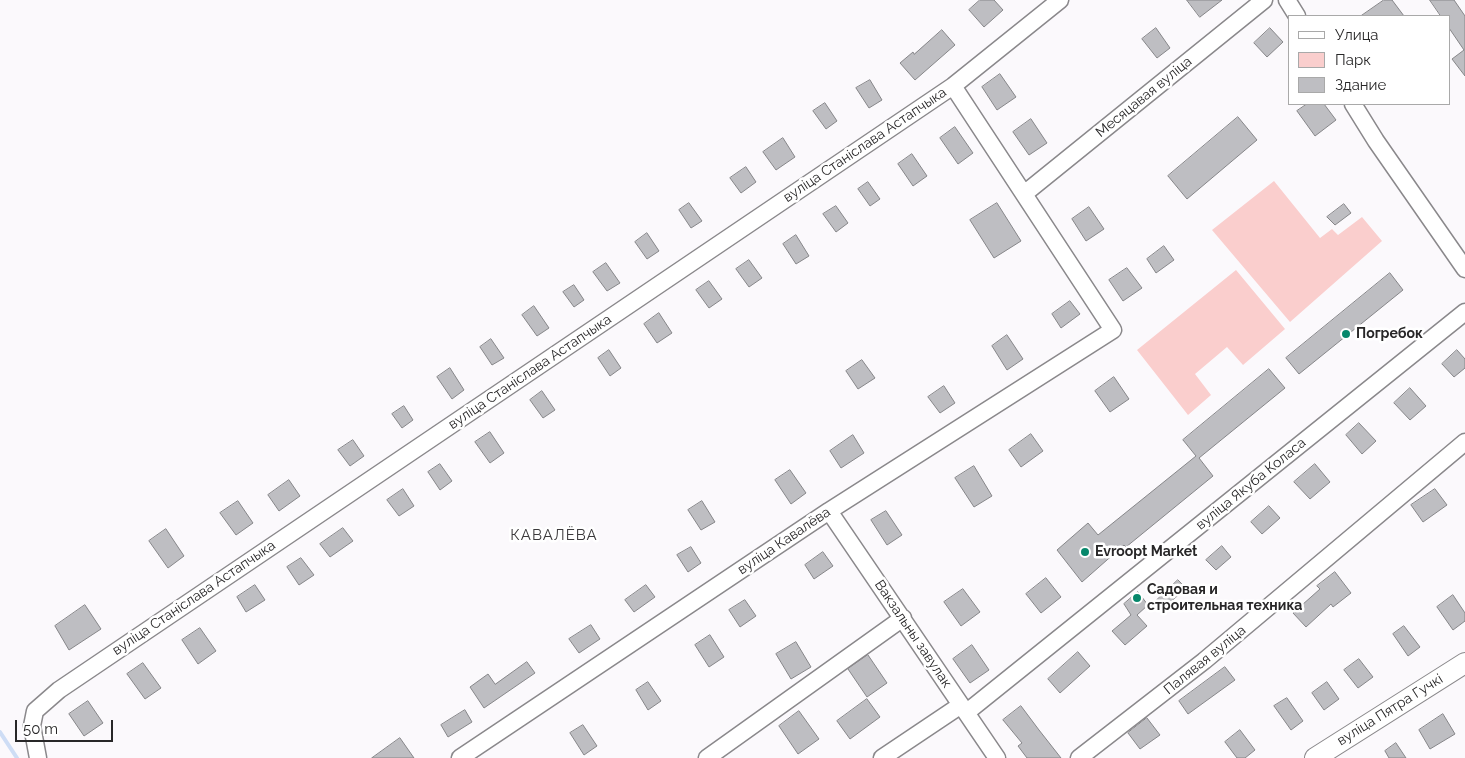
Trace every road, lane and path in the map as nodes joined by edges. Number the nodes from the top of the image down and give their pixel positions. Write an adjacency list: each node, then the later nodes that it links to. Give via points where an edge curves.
1 (1060, 0): 5 (street, вуліца Станіслава Астапчыка)
2 (1264, 0): 7 (street, Месяцавая вуліца)
3 (1287, 0): 4 (street)
4 (1296, 15)
5 (953, 86): 7 (street); 15 (street, вуліца Станіслава Астапчыка, via 59,690 35,711 32,726)
6 (1354, 105): 8 (street)
7 (1024, 194): 11 (street, вуліца Кавалёва, via 1113,330)
8 (1465, 269)
9 (1465, 312): 14 (street, вуліца Якуба Коласа)
10 (1465, 442): 20 (street, Палявая вуліца, via 1204,662)
11 (829, 511): 12 (street, Вакзальны завулак); 16 (street, вуліца Кавалёва)
12 (903, 618): 14 (street, Вакзальны завулак); 17 (street)
13 (1465, 663): 21 (street, вуліца Пятра Гучкі)
14 (964, 708): 18 (street, вуліца Якуба Коласа); 19 (street, Вакзальны завулак)
15 (38, 758)
16 (460, 758)
17 (707, 758)
18 (882, 758)
19 (997, 758)
20 (1079, 758)
21 (1315, 758)

